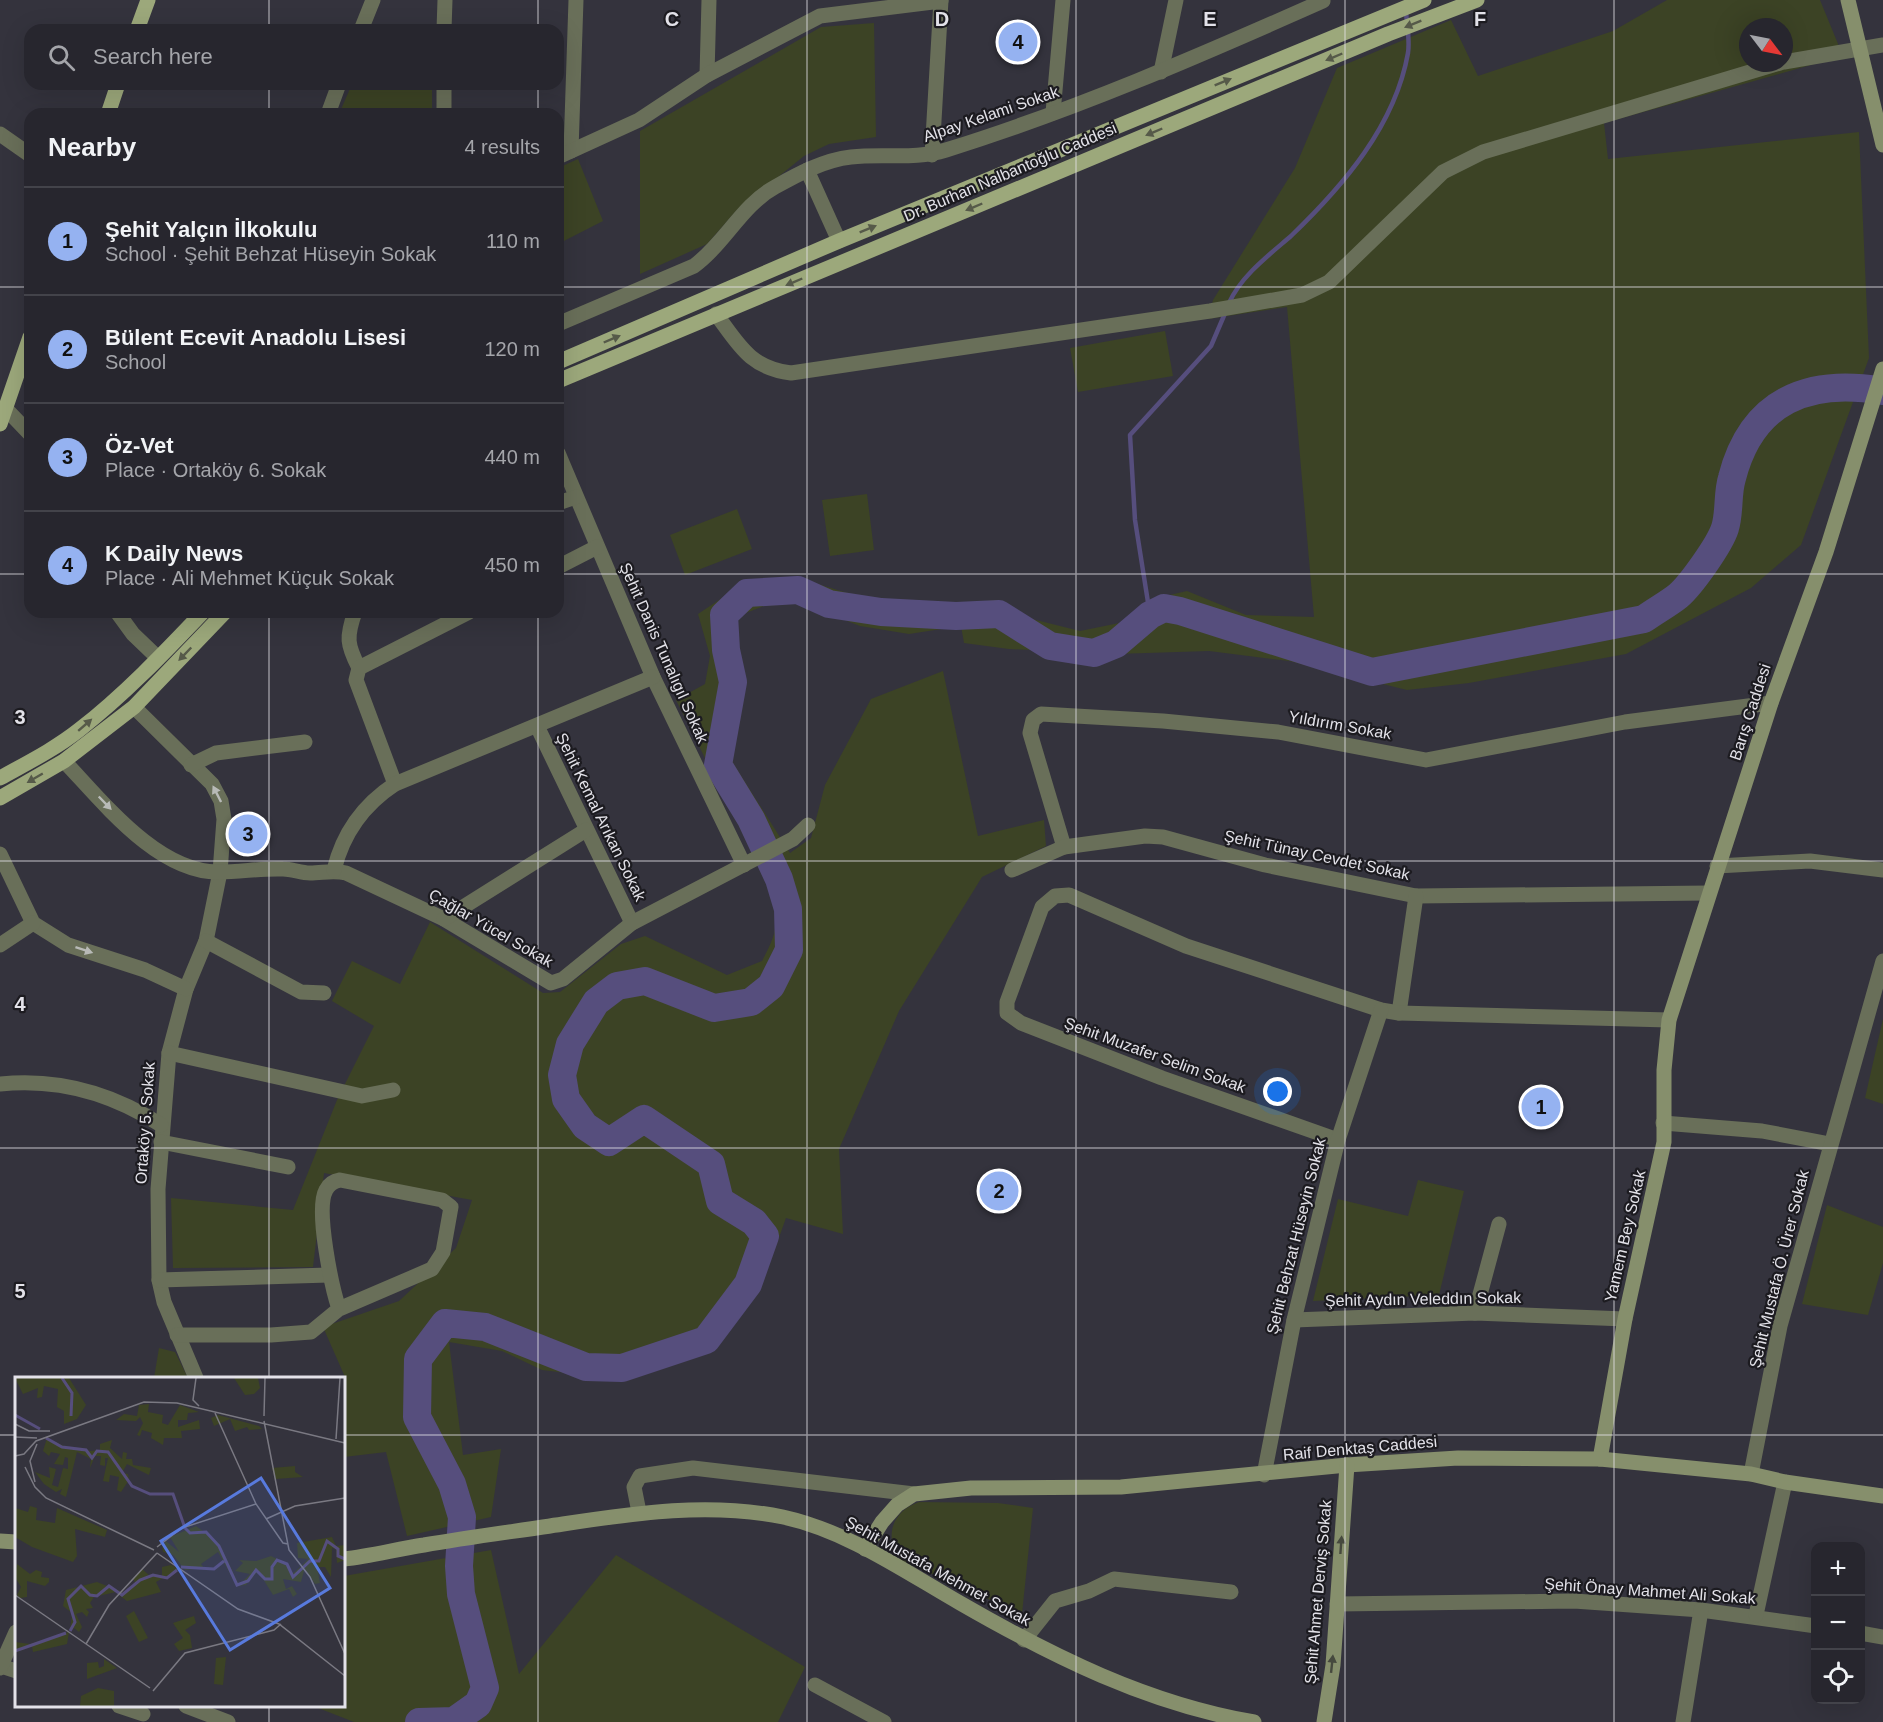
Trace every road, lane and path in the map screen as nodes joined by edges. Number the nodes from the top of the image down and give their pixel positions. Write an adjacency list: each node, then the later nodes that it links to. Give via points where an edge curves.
1 (148, 0): 15 (main road)
2 (373, 0): 16 (street)
3 (445, 0): 17 (street)
4 (576, 0): 34 (street)
5 (709, 0): 23 (street)
6 (821, 0): 14 (street)
7 (1063, 0): 30 (street)
8 (1176, 0): 21 (street)
9 (1424, 0): 37 (main road, Dr. Burhan Nalbantoğlu Caddesi, one-way to 9)
10 (1478, 0): 38 (main road, Dr. Burhan Nalbantoğlu Caddesi, one-way to 38)
11 (941, 1): 14 (street); 35 (street)
12 (1323, 1): 21 (street, Alpay Kelami Sokak)
13 (1848, 2): 19 (street)
14 (820, 16): 23 (street)
15 (139, 24)
16 (363, 24)
17 (444, 24)
18 (1883, 45): 19 (street)
19 (1860, 47): 20 (street); 32 (street)
20 (1793, 60)
21 (1161, 72): 30 (street, Alpay Kelami Sokak)
22 (1750, 72): 38 (street, via 1483,152 1443,172 1329,282 1302,295 791,373 753,361)
23 (707, 75): 34 (street, via 639,120)
24 (116, 90): 27 (main road)
25 (337, 90): 28 (street)
26 (444, 90): 29 (street)
27 (110, 108)
28 (330, 108)
29 (444, 108)
30 (1053, 113): 35 (street, Alpay Kelami Sokak)
31 (0, 134): 33 (street)
32 (1883, 145)
33 (24, 151)
34 (564, 154)
35 (932, 155): 36 (street, Alpay Kelami Sokak, via 853,157)
36 (807, 170): 37 (street); 39 (street, Alpay Kelami Sokak, via 756,200 694,266)
37 (839, 241): 41 (main road, Dr. Burhan Nalbantoğlu Caddesi, one-way to 37)
38 (716, 314): 43 (main road, Dr. Burhan Nalbantoğlu Caddesi)
39 (564, 321)
40 (24, 353): 44 (main road)
41 (564, 359)
42 (1883, 369): 60 (street, Barış Caddesi, via 1826,552)
43 (564, 378)
44 (5, 408): 45 (main road); 46 (street)
45 (0, 424)
46 (24, 428)
47 (564, 468): 48 (street, Şehit Danis Tunalıgıl Sokak)
48 (576, 497): 49 (street); 50 (street, Şehit Danis Tunalıgıl Sokak)
49 (564, 501)
50 (597, 547): 51 (street); 59 (street, Şehit Danis Tunalıgıl Sokak)
51 (564, 564)
52 (121, 618): 57 (street)
53 (196, 618): 57 (main road)
54 (219, 618): 61 (main road, one-way to 61)
55 (353, 618): 58 (street, via 348,647)
56 (457, 618): 58 (street)
57 (158, 658): 66 (main road, one-way to 57, via 78,731)
58 (359, 668): 67 (street, via 356,680)
59 (652, 677): 62 (street); 73 (street, Şehit Danis Tunalıgıl Sokak)
60 (1770, 703): 71 (street, Yıldırım Sokak, via 1625,722 1426,760 1278,732 1041,714 1034,720 1030,733); 74 (street, Barış Caddesi)
61 (134, 707): 64 (main road); 65 (street, Ortaköy 5. Sokak)
62 (537, 726): 67 (street); 70 (street, Şehit Kemal Arıkan Sokak)
63 (305, 742): 65 (street, via 216,753)
64 (64, 761): 68 (main road, one-way to 68); 78 (street, Çağlar Yücel Sokak, one-way to 78, via 155,849 178,864 198,871)
65 (191, 765): 78 (street, Ortaköy 5. Sokak, one-way to 65, via 224,831 221,801 212,784)
66 (0, 778)
67 (395, 784): 75 (street, via 377,796 354,822 338,851)
68 (0, 798)
69 (808, 825): 73 (street, Çağlar Yücel Sokak, via 784,844)
70 (586, 830): 81 (street); 83 (street, Şehit Kemal Arıkan Sokak)
71 (1064, 847): 76 (street, Şehit Tünay Cevdet Sokak); 80 (street, Şehit Tünay Cevdet Sokak, via 1163,837 1265,865)
72 (0, 854): 82 (street)
73 (748, 863): 83 (street, Çağlar Yücel Sokak)
74 (1717, 866): 77 (street, via 1810,861); 79 (street, Barış Caddesi)
75 (334, 870): 78 (street, Çağlar Yücel Sokak); 81 (street, Çağlar Yücel Sokak)
76 (1012, 870)
77 (1883, 870)
78 (220, 872): 84 (street, Ortaköy 5. Sokak)
79 (1709, 893): 80 (street, Şehit Tünay Cevdet Sokak); 92 (street, Barış Caddesi)
80 (1416, 896): 91 (street)
81 (444, 919): 83 (street, Çağlar Yücel Sokak, via 550,983 563,979)
82 (33, 923): 85 (street); 87 (street, one-way to 87, via 68,945 145,970)
83 (632, 923)
84 (206, 941): 87 (street, Ortaköy 5. Sokak); 88 (street, via 301,992)
85 (0, 945)
86 (1883, 961): 89 (street, Şehit Mustafa Ö. Ürer Sokak)
87 (186, 989): 93 (street, Ortaköy 5. Sokak)
88 (324, 993)
89 (1878, 999): 100 (street, Şehit Mustafa Ö. Ürer Sokak)
90 (1381, 1010): 91 (street); 98 (street, Şehit Behzat Hüseyin Sokak); 98 (street, Şehit Muzafer Selim Sokak, via 1186,946 1069,895 1055,896 1042,907 1007,1002 1007,1013 1021,1023)
91 (1399, 1013): 92 (street)
92 (1669, 1020): 96 (street, Yamem Bey Sokak)
93 (169, 1053): 95 (street, via 362,1096); 97 (street, Ortaköy 5. Sokak)
94 (0, 1084): 97 (street, via 71,1086 124,1103)
95 (393, 1090)
96 (1663, 1123): 100 (street, via 1762,1131); 107 (street, Yamem Bey Sokak, via 1659,1172)
97 (161, 1125): 99 (street, Ortaköy 5. Sokak)
98 (1338, 1140): 108 (street, Şehit Behzat Hüseyin Sokak)
99 (161, 1142): 101 (street); 104 (street, Ortaköy 5. Sokak)
100 (1830, 1144): 113 (street, Şehit Mustafa Ö. Ürer Sokak, via 1780,1326)
101 (288, 1167)
102 (1499, 1224): 106 (street)
103 (329, 1275): 104 (street); 105 (street); 105 (street, via 323,1199 334,1181 442,1200 451,1207 443,1252 432,1269)
104 (159, 1280): 109 (street, Ortaköy 5. Sokak)
105 (339, 1309): 109 (street, via 310,1332)
106 (1475, 1313): 107 (street, Şehit Aydın Veleddın Sokak); 108 (street, Şehit Aydın Veleddın Sokak)
107 (1625, 1319): 111 (street, Yamem Bey Sokak)
108 (1294, 1320): 114 (street, Şehit Behzat Hüseyin Sokak)
109 (177, 1335): 110 (street, Ortaköy 5. Sokak)
110 (196, 1377)
111 (1600, 1459): 112 (street, Raif Denktaş Caddesi, via 1458,1458); 113 (street, Raif Denktaş Caddesi)
112 (1347, 1465): 114 (street, Raif Denktaş Caddesi); 124 (street, Şehit Ahmet Derviş Sokak, one-way to 112)
113 (1751, 1474): 115 (street, Raif Denktaş Caddesi)
114 (1264, 1475): 116 (street, Raif Denktaş Caddesi, via 1121,1487 971,1488)
115 (1785, 1482): 117 (street, Raif Denktaş Caddesi); 126 (street)
116 (914, 1494): 118 (street, via 693,1468 640,1476 634,1487); 121 (street, via 897,1505)
117 (1883, 1496)
118 (639, 1512): 121 (street, Şehit Mustafa Mehmet Sokak, via 692,1509 784,1517 821,1528); 122 (street, Şehit Mustafa Mehmet Sokak)
119 (0, 1541): 120 (street)
120 (15, 1542)
121 (865, 1549): 131 (street, Şehit Mustafa Mehmet Sokak)
122 (345, 1559)
123 (1230, 1592): 131 (street, via 1114,1579 1055,1601)
124 (1337, 1604): 125 (street, Şehit Önay Mahmet Ali Sokak, via 1574,1601); 140 (street, Şehit Ahmet Derviş Sokak, one-way to 124)
125 (1701, 1610): 126 (street, Şehit Önay Mahmet Ali Sokak); 141 (street)
126 (1756, 1616): 127 (street, Şehit Önay Mahmet Ali Sokak)
127 (1811, 1625)
128 (15, 1634): 132 (street)
129 (1865, 1634): 130 (street)
130 (1883, 1637)
131 (1024, 1640): 139 (street, Şehit Mustafa Mehmet Sokak, via 1136,1690 1224,1717)
132 (1, 1667)
133 (815, 1685): 138 (street)
134 (122, 1707): 136 (street)
135 (189, 1707): 137 (street)
136 (143, 1714)
137 (228, 1722)
138 (884, 1722)
139 (1254, 1722)
140 (1324, 1722)
141 (1683, 1722)

